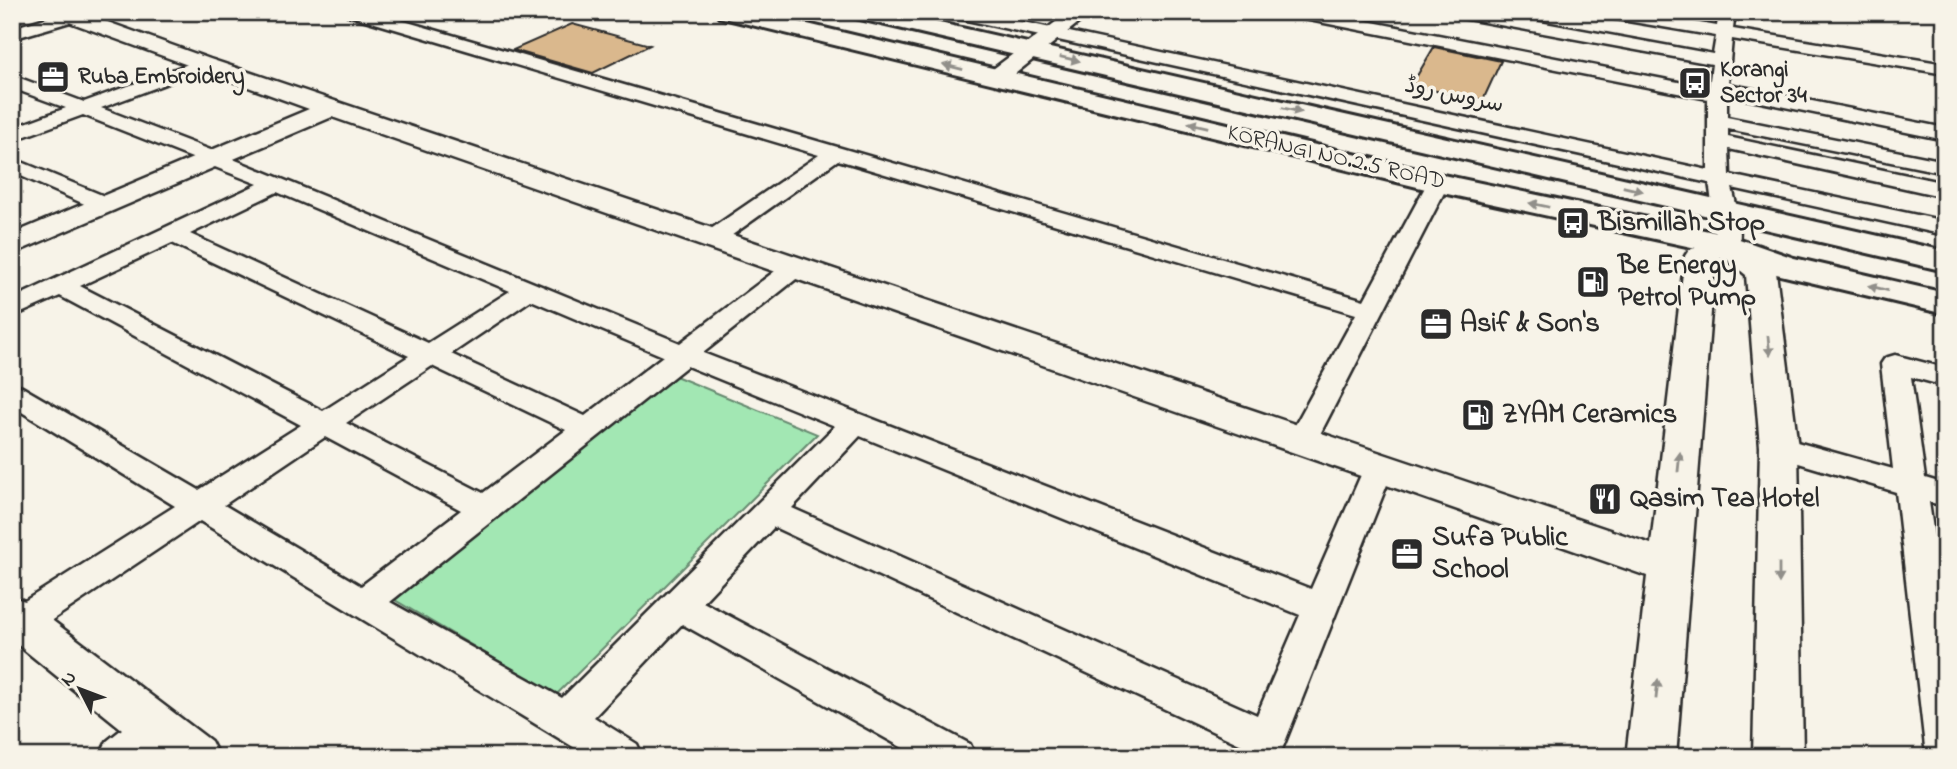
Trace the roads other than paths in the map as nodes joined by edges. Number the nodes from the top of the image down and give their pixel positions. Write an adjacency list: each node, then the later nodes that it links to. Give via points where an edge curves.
1 (354, 12): 29 (street)
2 (727, 12): 19 (main road, KORANGI NO.2.5 ROAD, one-way to 2)
3 (860, 12): 15 (main road, KORANGI NO.2.5 ROAD)
4 (953, 12): 13 (street, سروس روڈ)
5 (1082, 12): 13 (street)
6 (1294, 12): 14 (street)
7 (1455, 12): 14 (street); 16 (street)
8 (1604, 12): 11 (street)
9 (1727, 12): 11 (street)
10 (66, 14): 12 (street); 17 (street)
11 (1725, 33): 16 (street); 18 (street)
12 (12, 34)
13 (1054, 34): 15 (street); 34 (street, سروس روڈ)
14 (1437, 40): 21 (street)
15 (1031, 51): 19 (street); 39 (main road, KORANGI NO.2.5 ROAD, one-way to 39)
16 (1721, 61): 21 (street)
17 (202, 64): 23 (street); 24 (street)
18 (1945, 69)
19 (997, 77): 35 (main road, KORANGI NO.2.5 ROAD, one-way to 19)
20 (12, 81): 24 (street)
21 (1718, 91): 25 (street); 26 (street)
22 (1881, 98): 25 (street)
23 (334, 107): 31 (street); 42 (street)
24 (83, 108): 28 (street); 31 (street)
25 (1880, 121): 27 (street); 30 (street)
26 (1718, 131): 30 (street); 34 (street); 37 (street)
27 (1945, 134)
28 (12, 135)
29 (835, 153): 42 (street); 50 (street)
30 (1884, 154): 33 (street)
31 (214, 158): 36 (street); 38 (street)
32 (12, 163): 38 (street)
33 (1945, 167)
34 (1719, 179): 39 (street); 40 (street, سروس روڈ)
35 (1438, 183): 39 (main road, KORANGI NO.2.5 ROAD, one-way to 35); 50 (street)
36 (277, 184): 41 (street); 47 (street)
37 (1945, 190)
38 (106, 205): 43 (street)
39 (1727, 228): 44 (main road, KORANGI NO.2.5 ROAD); 48 (main road, KORANGI NO.2.5 ROAD, one-way to 39, via 1784,266); 59 (street, one-way to 59, via 1761,272); 66 (street, one-way to 39, via 1700,256)
40 (1945, 228)
41 (172, 234): 46 (street); 51 (street)
42 (713, 238): 45 (street)
43 (12, 245)
44 (1945, 261)
45 (796, 267): 52 (street); 58 (street)
46 (61, 286): 49 (street); 55 (street)
47 (529, 290): 51 (street); 52 (street)
48 (1945, 304)
49 (12, 309)
50 (1371, 310): 58 (street)
51 (430, 355): 55 (street); 57 (street)
52 (684, 355): 56 (street); 57 (street)
53 (1945, 377): 61 (street, via 1895,364)
54 (12, 393): 63 (street)
55 (324, 424): 63 (street); 64 (street)
56 (856, 424): 65 (street); 69 (street)
57 (589, 429): 64 (street)
58 (1301, 440): 60 (street)
59 (1779, 447): 61 (street); 78 (street, one-way to 78)
60 (1379, 467): 66 (street); 69 (street)
61 (1911, 485): 62 (street); 73 (street)
62 (1945, 495)
63 (199, 506): 67 (street); 70 (street)
64 (486, 509): 67 (street)
65 (769, 511): 68 (street); 72 (street)
66 (1669, 566): 77 (street, one-way to 66)
67 (363, 604): 71 (street)
68 (677, 604): 71 (street); 76 (street)
69 (1321, 608): 72 (street)
70 (16, 619): 74 (street)
71 (566, 720): 75 (street)
72 (1263, 747)
73 (1945, 747)
74 (159, 748)
75 (623, 757)
76 (956, 757)
77 (1651, 757)
78 (1778, 757)

